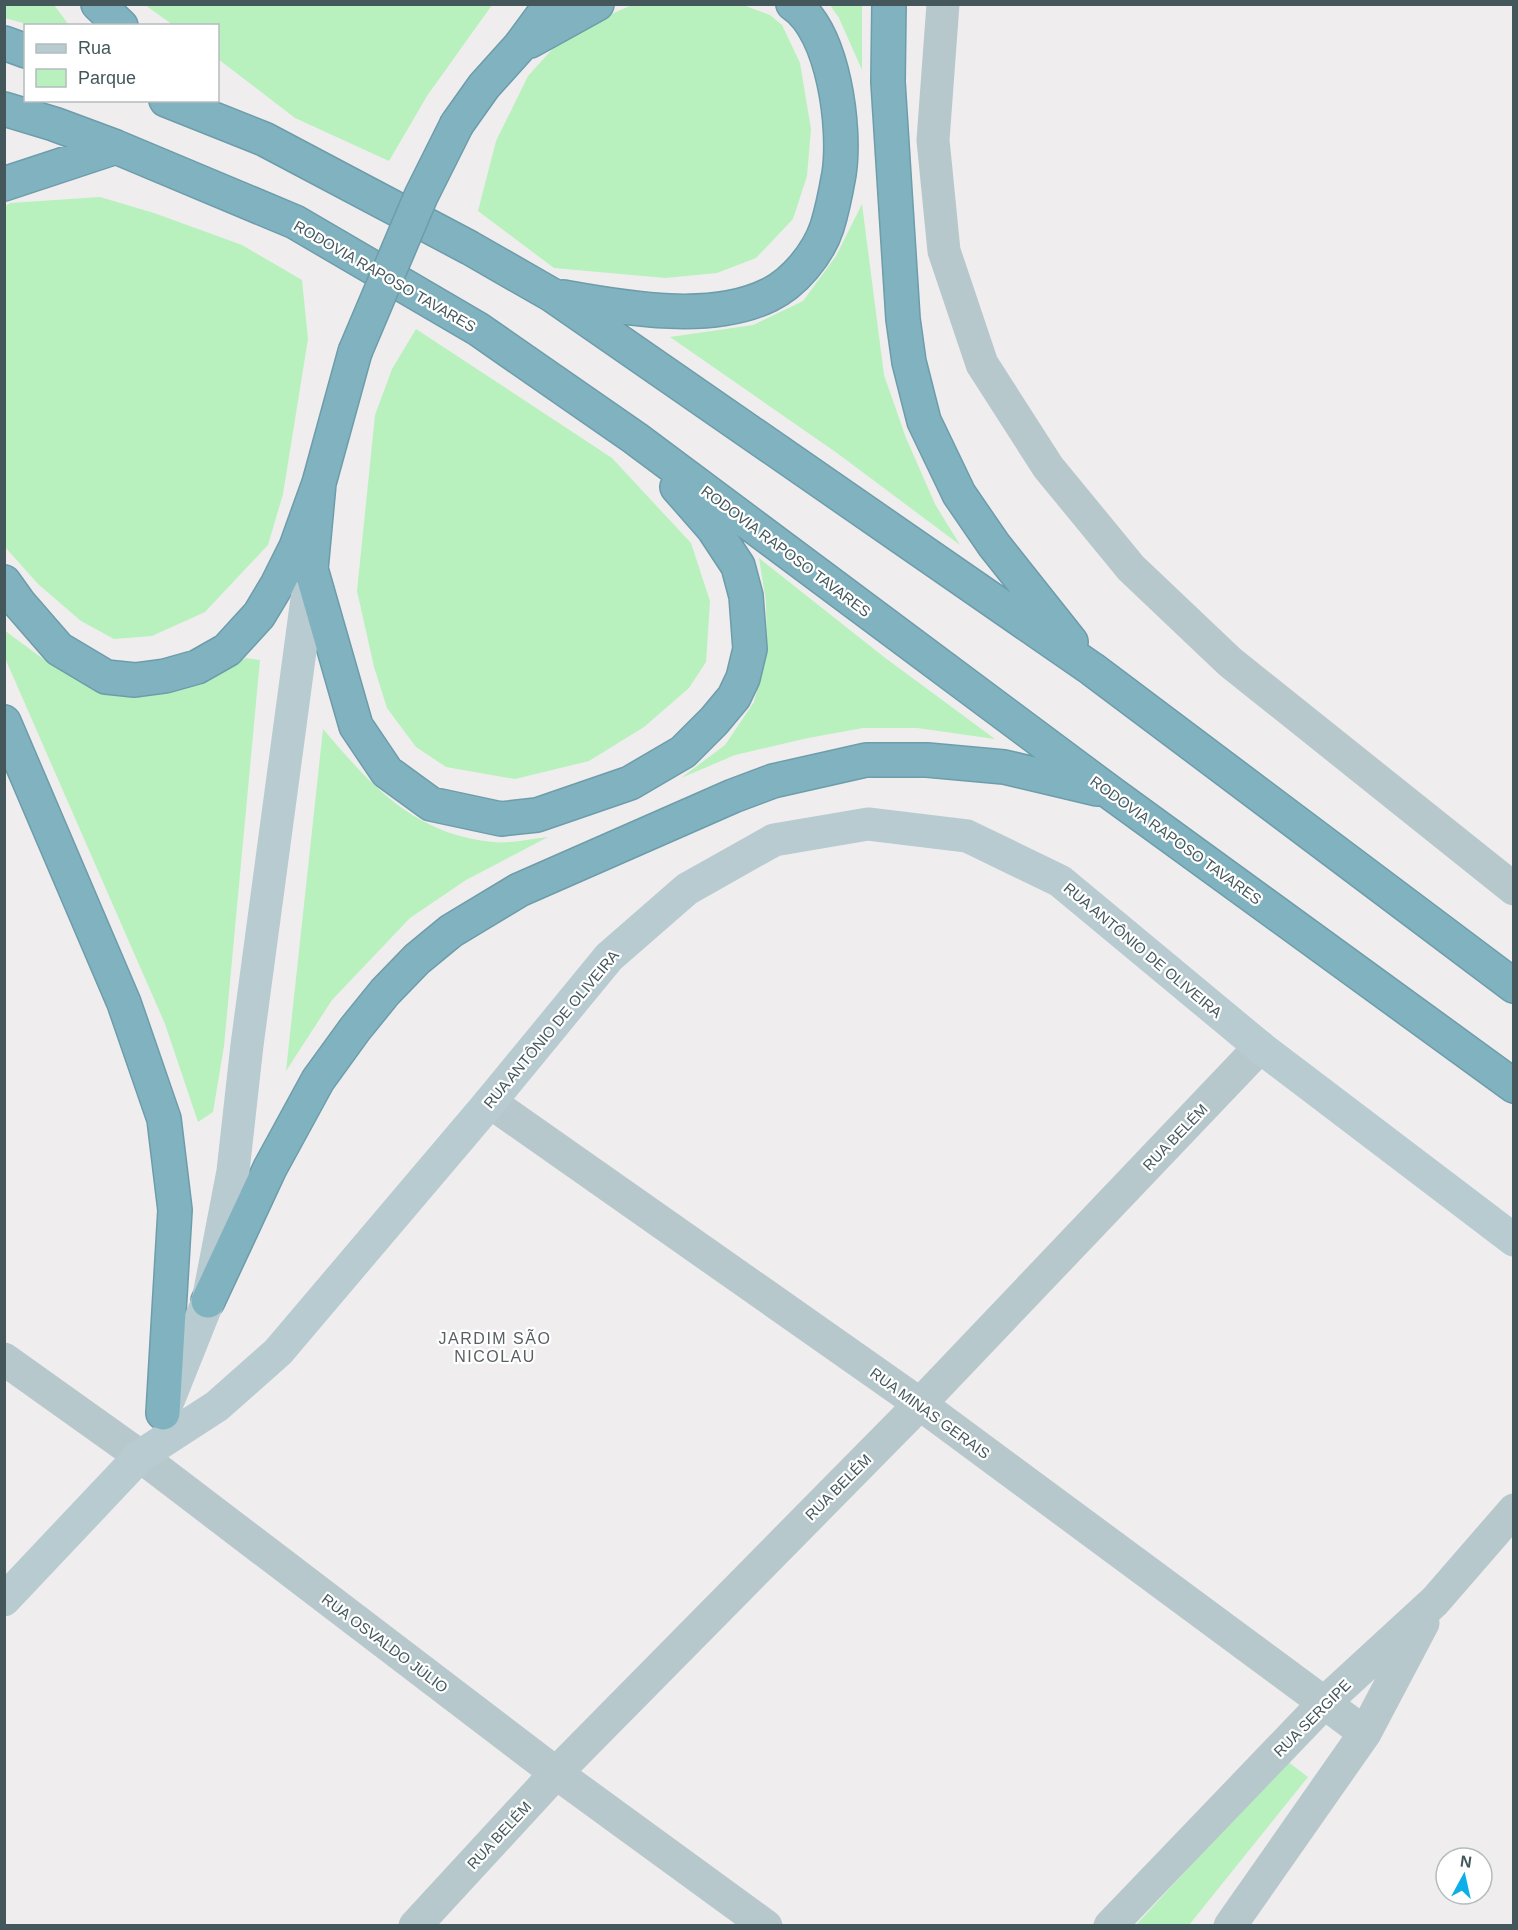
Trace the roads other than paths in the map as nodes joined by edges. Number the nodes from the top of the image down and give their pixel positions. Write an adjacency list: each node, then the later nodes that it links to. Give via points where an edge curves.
1 (98, 4): 7 (highway)
2 (551, 4): 9 (highway)
3 (597, 4): 9 (highway)
4 (793, 4): 17 (highway, via 816,31 825,51 840,115 839,172 826,229 804,269 770,295 729,309 615,306)
5 (889, 4): 22 (highway, via 888,82 903,319 924,421 959,494)
6 (943, 4): 25 (street, via 933,140 944,251 982,364 1048,467 1131,568 1230,662)
7 (119, 24)
8 (4, 44): 10 (highway)
9 (520, 46): 19 (highway, bridge, via 457,124 421,196 354,352)
10 (24, 50)
11 (171, 102): 14 (highway)
12 (219, 102): 14 (highway)
13 (4, 109): 15 (highway, RODOVIA RAPOSO TAVARES)
14 (264, 139): 17 (highway)
15 (116, 147): 16 (highway); 18 (highway, RODOVIA RAPOSO TAVARES, via 295,222 478,330)
16 (4, 184)
17 (552, 295): 22 (highway)
18 (634, 438): 20 (highway, via 714,528 738,566 746,596 750,650 734,697 714,721 683,752 630,783 537,815 501,819 431,804 387,772 356,726); 24 (highway, RODOVIA RAPOSO TAVARES)
19 (319, 483): 20 (highway); 21 (highway, via 296,547 259,615 227,650 197,668 135,680 106,677 59,649)
20 (311, 569): 31 (main road, via 233,1171)
21 (4, 582)
22 (1092, 669): 26 (highway)
23 (4, 722): 34 (highway, via 124,1003 164,1119 175,1210)
24 (1111, 793): 28 (highway, RODOVIA RAPOSO TAVARES); 31 (highway, via 1004,768 927,760 866,760 773,781 519,890 451,931 417,959 355,1029 307,1099)
25 (1514, 889)
26 (1514, 986)
27 (1260, 1047): 29 (main road, RUA ANTÔNIO DE OLIVEIRA, via 1059,881 967,836 868,824 774,840 687,889 609,957); 30 (main road, RUA ANTÔNIO DE OLIVEIRA); 33 (street, RUA BELÉM)
28 (1514, 1086)
29 (490, 1102): 33 (street, RUA MINAS GERAIS); 35 (main road, RUA ANTÔNIO DE OLIVEIRA, via 278,1352 217,1406)
30 (1514, 1240)
31 (208, 1301): 34 (main road)
32 (4, 1359): 35 (street, RUA OSVALDO JÚLIO)
33 (920, 1404): 39 (street, RUA MINAS GERAIS); 41 (street, RUA BELÉM)
34 (163, 1413): 35 (main road)
35 (140, 1456): 37 (main road); 41 (street, RUA OSVALDO JÚLIO)
36 (1514, 1510): 38 (street, RUA SERGIPE)
37 (4, 1600)
38 (1435, 1600): 39 (street, RUA SERGIPE); 40 (street)
39 (1324, 1703): 40 (street, RUA MINAS GERAIS); 44 (street, RUA SERGIPE)
40 (1365, 1733): 45 (street)
41 (556, 1773): 42 (street, RUA BELÉM); 43 (street, RUA OSVALDO JÚLIO)
42 (415, 1926)
43 (766, 1926)
44 (1110, 1926)
45 (1230, 1926)

